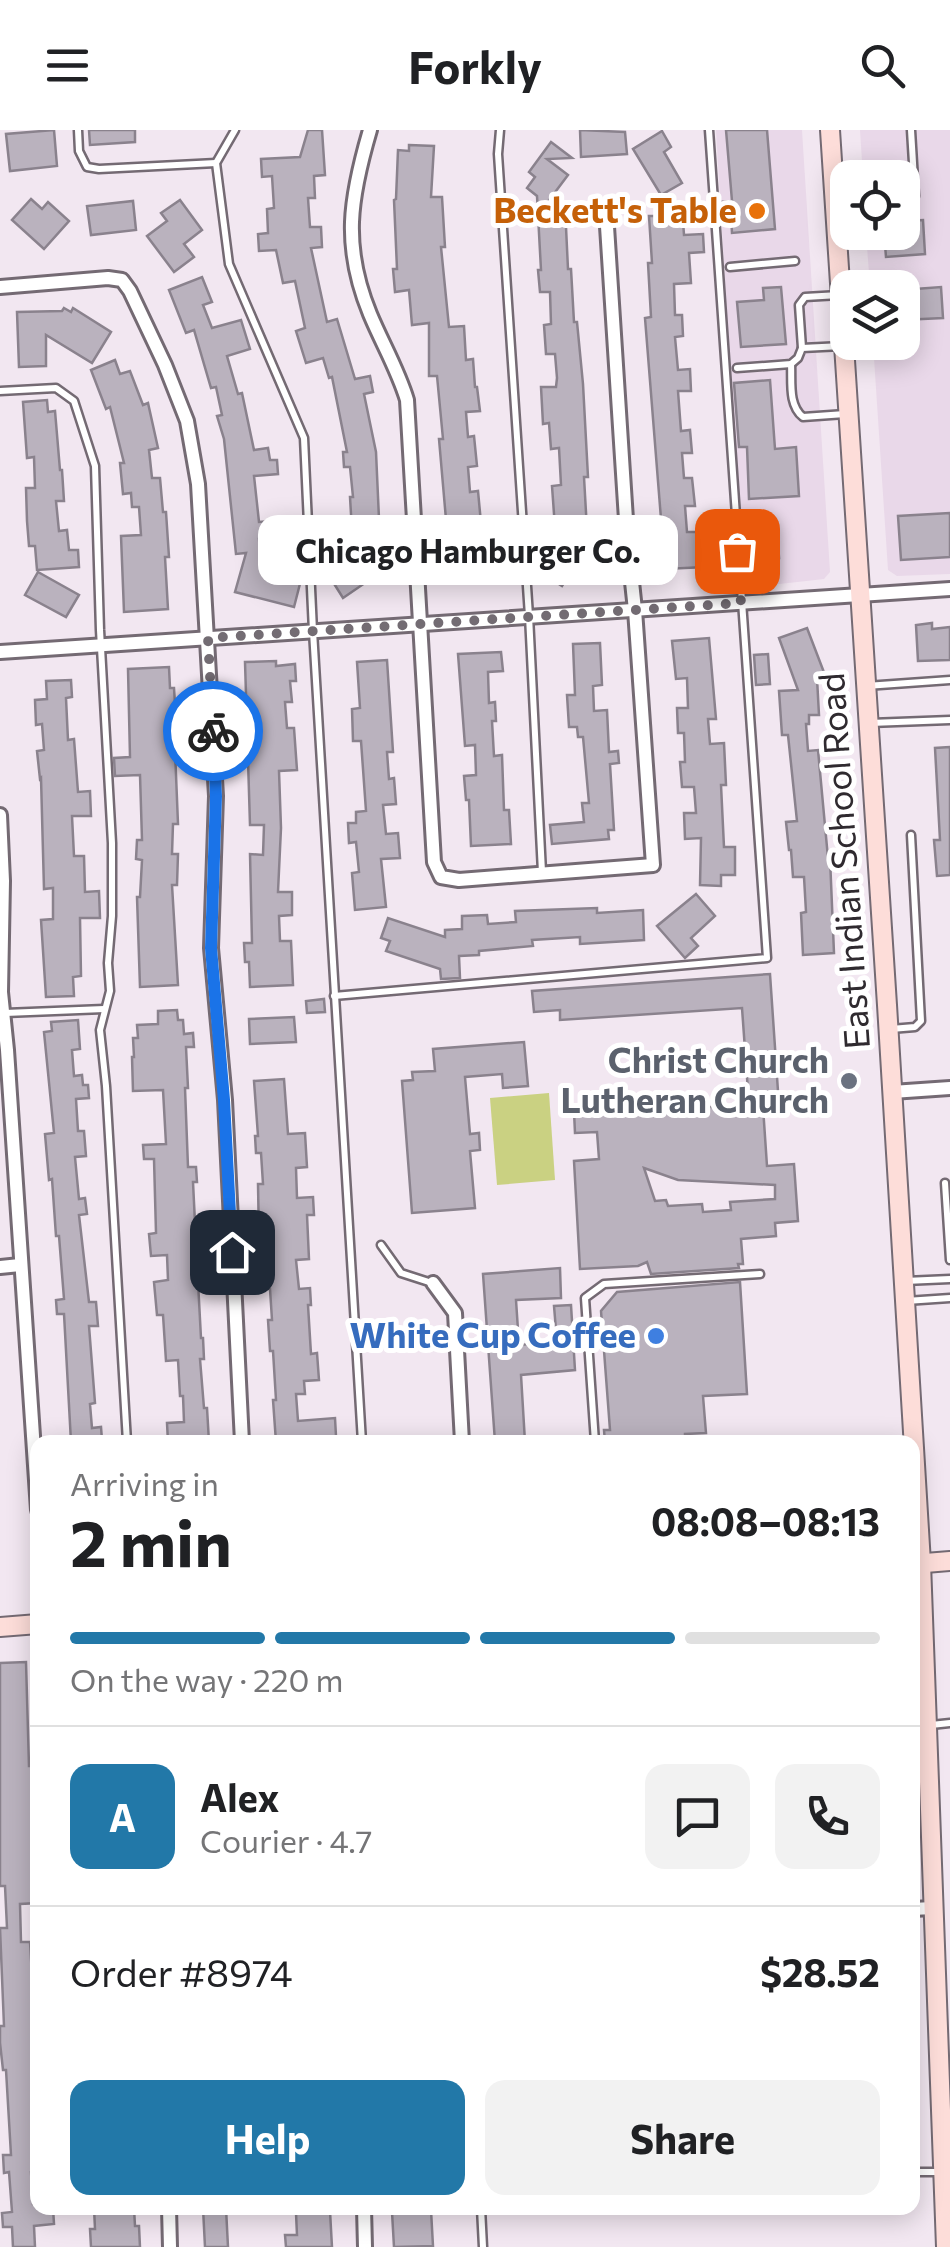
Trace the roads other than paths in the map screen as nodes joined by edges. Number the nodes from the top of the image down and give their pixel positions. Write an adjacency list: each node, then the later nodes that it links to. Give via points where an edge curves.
1 (78, 130): 10 (lane, via 87,167)
2 (235, 130): 10 (lane)
3 (370, 130): 28 (street, via 350,230 362,292 407,400)
4 (500, 130): 27 (lane)
5 (709, 130): 25 (lane)
6 (830, 130): 8 (main road, East Indian School Road)
7 (911, 130): 9 (lane)
8 (834, 160)
9 (913, 160)
10 (216, 163): 29 (lane, via 229,264 304,438)
11 (606, 211): 26 (street)
12 (794, 262): 13 (lane)
13 (730, 267)
14 (0, 287): 30 (street, via 108,278 122,280 130,291 187,421)
15 (830, 296): 17 (lane, via 804,297 799,305)
16 (830, 347): 17 (lane)
17 (802, 348): 19 (lane)
18 (844, 360): 22 (main road, East Indian School Road)
19 (790, 364): 20 (lane); 22 (lane, via 796,412)
20 (738, 368)
21 (0, 391): 31 (lane, via 56,388 74,401 95,466)
22 (848, 414): 24 (main road, East Indian School Road)
23 (950, 589): 24 (street)
24 (859, 595): 25 (street); 34 (main road, East Indian School Road)
25 (741, 603): 26 (street); 40 (lane, via 767,958)
26 (635, 610): 27 (street); 39 (street, via 652,866)
27 (529, 616): 28 (street); 39 (lane)
28 (421, 624): 29 (street); 39 (street, via 434,862 441,877)
29 (313, 631): 30 (street); 40 (lane)
30 (208, 638): 31 (street); 59 (street, via 216,796 211,948)
31 (101, 645): 32 (street); 41 (lane, via 112,843 110,991)
32 (0, 652)
33 (950, 680): 34 (lane)
34 (866, 686): 36 (main road, East Indian School Road)
35 (950, 720): 36 (lane)
36 (868, 723): 43 (main road, East Indian School Road)
37 (0, 815): 42 (street)
38 (911, 835): 43 (lane, via 922,1021)
39 (542, 875)
40 (334, 996): 60 (lane)
41 (104, 1010): 42 (lane); 58 (lane, via 100,1030)
42 (4, 1013): 49 (street)
43 (889, 1030): 45 (main road, East Indian School Road)
44 (950, 1088): 45 (street)
45 (892, 1092): 53 (main road, East Indian School Road)
46 (945, 1183): 48 (lane)
47 (381, 1244): 54 (lane, via 401,1273)
48 (950, 1260)
49 (20, 1265): 50 (street); 57 (street)
50 (0, 1267)
51 (760, 1274): 62 (lane, via 604,1284 584,1298)
52 (950, 1278): 53 (lane)
53 (904, 1281): 56 (main road, East Indian School Road)
54 (433, 1283): 61 (street, via 455,1312)
55 (950, 1298): 56 (lane)
56 (906, 1301): 63 (main road, East Indian School Road)
57 (32, 1435)
58 (127, 1435)
59 (242, 1435)
60 (362, 1435)
61 (462, 1435)
62 (594, 1435)
63 (912, 1435)
64 (950, 1561): 65 (main road)
65 (920, 1563)
66 (30, 1624): 67 (main road)
67 (0, 1626)
68 (920, 1682): 70 (main road, East Indian School Road)
69 (950, 1723): 70 (lane)
70 (927, 1725): 71 (main road, East Indian School Road)
71 (920, 1777): 72 (main road, East Indian School Road)
72 (933, 1908): 73 (street); 74 (main road, East Indian School Road)
73 (920, 1909)
74 (942, 1932): 75 (main road, East Indian School Road)
75 (945, 2088): 76 (main road, East Indian School Road)
76 (946, 2140): 78 (main road, East Indian School Road)
77 (920, 2172): 78 (lane)
78 (942, 2172): 82 (main road, East Indian School Road)
79 (169, 2215): 83 (street)
80 (364, 2215): 84 (street)
81 (481, 2215): 85 (lane)
82 (947, 2228): 86 (main road, East Indian School Road)
83 (170, 2247)
84 (365, 2247)
85 (483, 2247)
86 (946, 2247)

